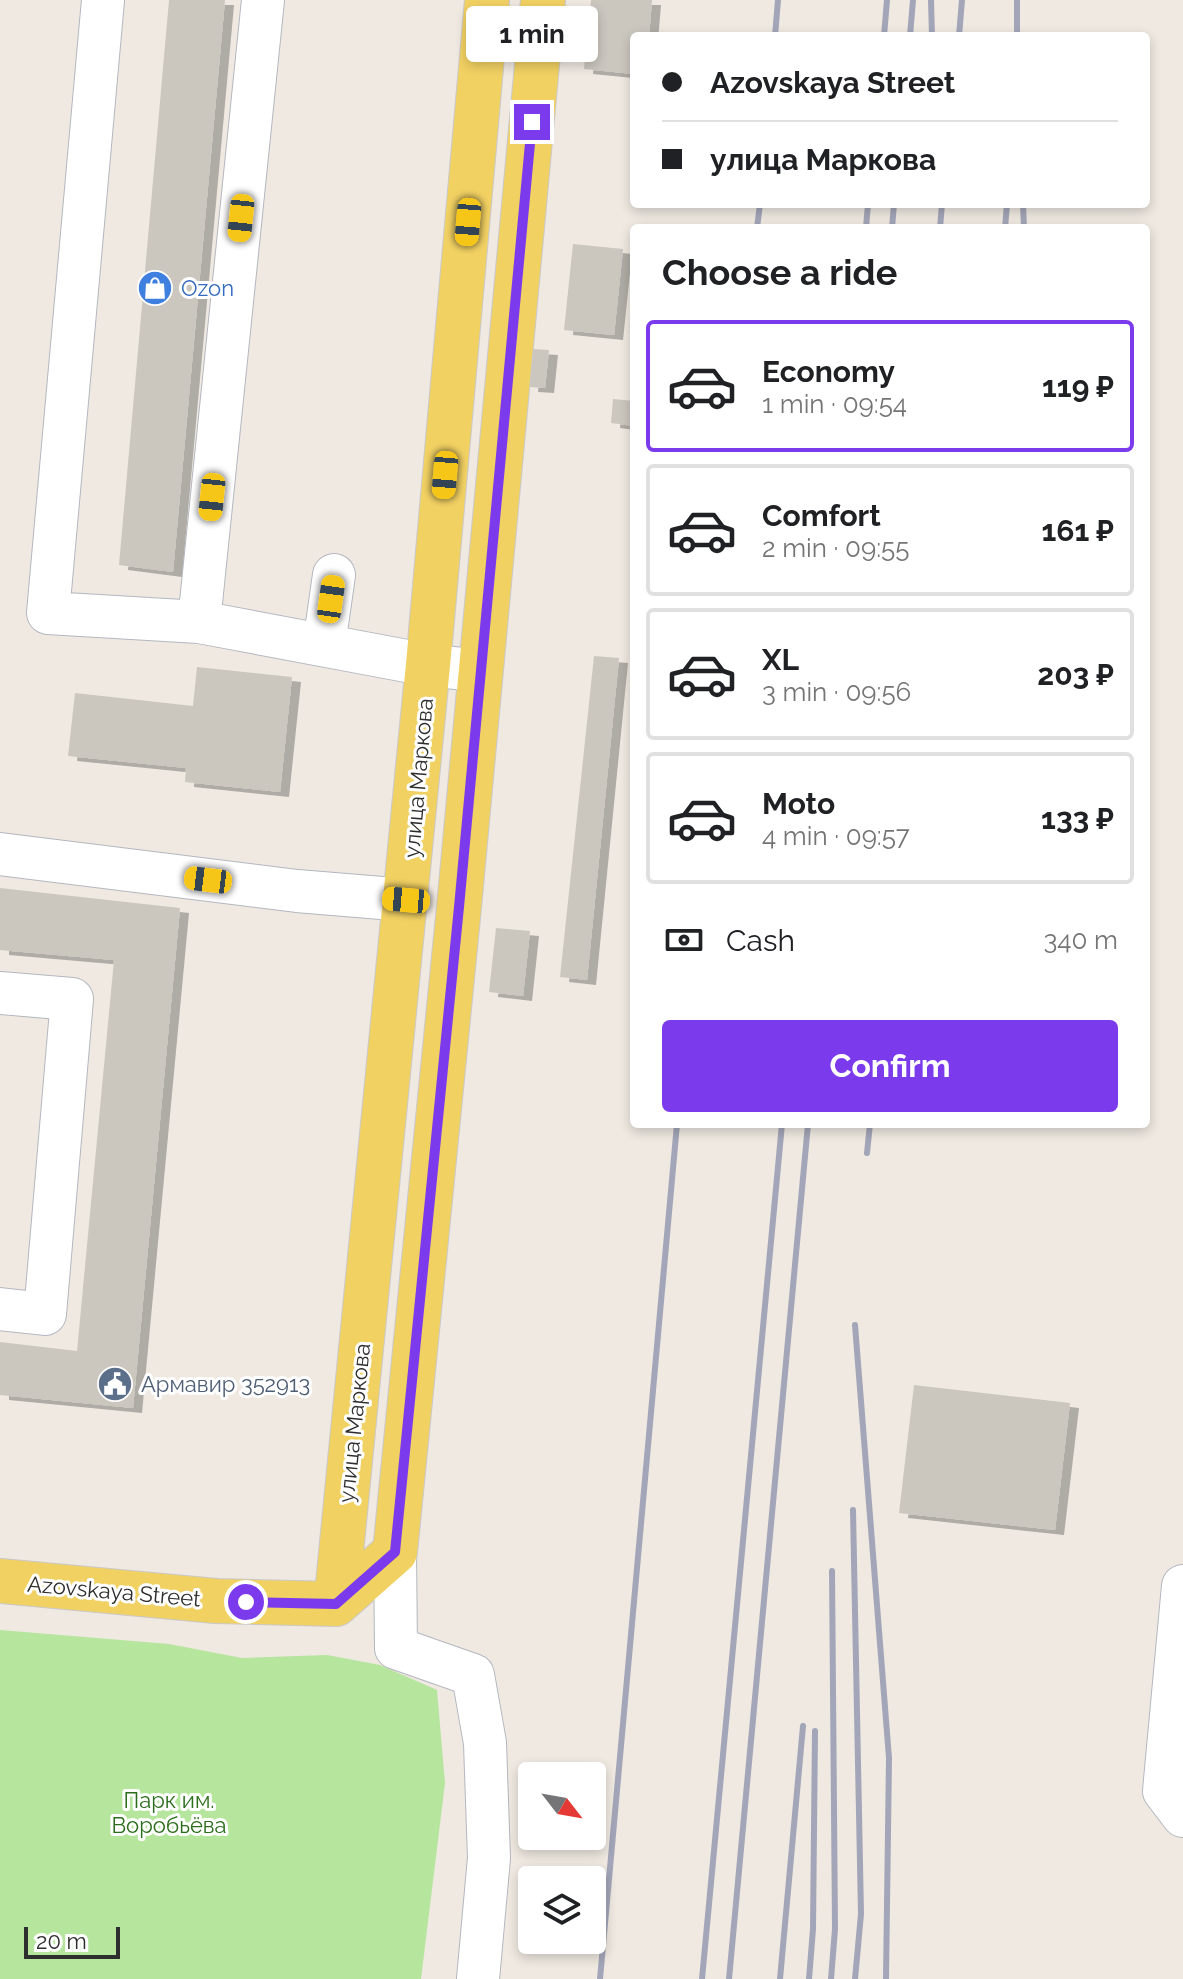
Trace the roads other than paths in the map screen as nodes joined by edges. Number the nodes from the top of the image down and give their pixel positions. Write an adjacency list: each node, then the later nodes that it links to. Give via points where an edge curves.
1 (103, 0): 6 (street, via 48,613)
2 (263, 0): 6 (street)
3 (487, 0): 8 (main road, улица Маркова)
4 (543, 0): 9 (main road)
5 (334, 575): 7 (street)
6 (199, 622): 7 (street)
7 (324, 645): 8 (street)
8 (428, 665): 9 (street); 11 (main road, улица Маркова)
9 (481, 671): 14 (main road, via 470,908)
10 (0, 854): 11 (street)
11 (406, 900): 17 (main road, улица Маркова)
12 (0, 993): 13 (street, via 72,999 45,1314)
13 (0, 1309)
14 (395, 1552): 17 (main road); 19 (street, via 396,1648 473,1675 485,1743 489,1858)
15 (0, 1581): 17 (main road, Azovskaya Street, via 216,1601)
16 (1183, 1586): 18 (street, via 1164,1791)
17 (336, 1604)
18 (1183, 1816)
19 (478, 1979)

